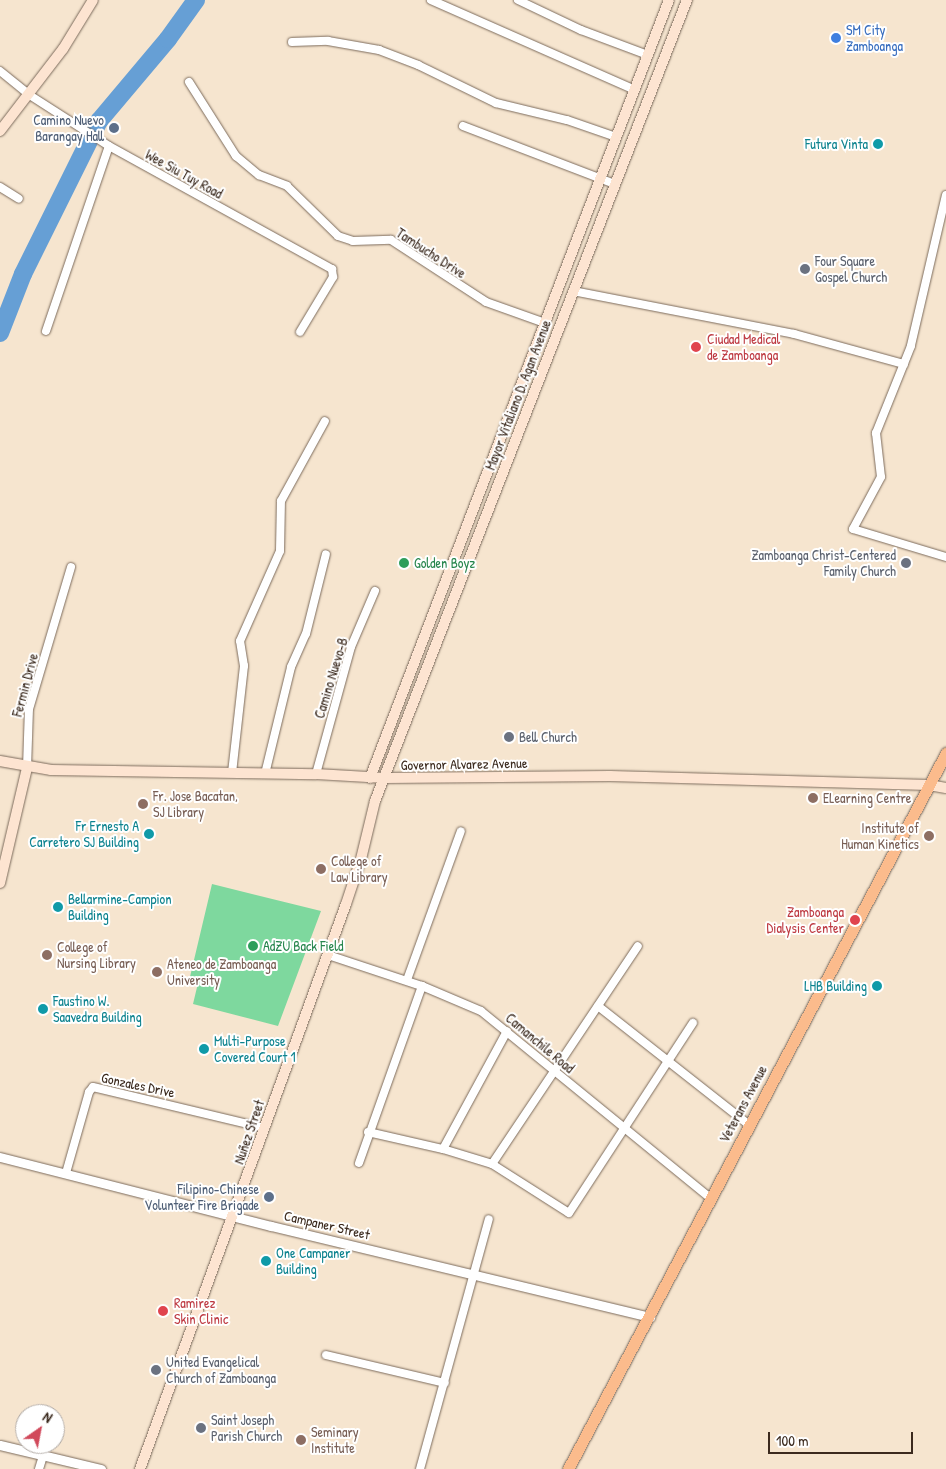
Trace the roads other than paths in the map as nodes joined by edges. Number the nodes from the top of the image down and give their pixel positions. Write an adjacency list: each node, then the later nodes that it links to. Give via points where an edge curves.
1 (93, 0): 11 (main road)
2 (431, 0): 10 (street)
3 (518, 0): 7 (street, via 581,30)
4 (669, 0): 7 (main road, Mayor Vitaliano D. Agan Avenue)
5 (688, 0): 17 (main road, Mayor Vitaliano D. Agan Avenue)
6 (292, 42): 14 (street, via 328,41 379,50 496,104 567,120)
7 (648, 55): 10 (main road, Mayor Vitaliano D. Agan Avenue)
8 (0, 72): 11 (street, Wee Siu Tuy Road)
9 (189, 82): 22 (street, Tambucho Drive, via 236,156 259,175 286,186 338,236 353,241 391,240 486,302)
10 (635, 90): 14 (main road, Mayor Vitaliano D. Agan Avenue)
11 (28, 94): 13 (main road); 15 (street, Wee Siu Tuy Road)
12 (463, 126): 16 (street)
13 (0, 131)
14 (616, 137): 16 (main road, Mayor Vitaliano D. Agan Avenue)
15 (109, 146): 23 (street); 24 (street, Wee Siu Tuy Road, via 332,269 333,276)
16 (602, 177): 17 (street); 22 (main road, Mayor Vitaliano D. Agan Avenue)
17 (615, 184): 21 (main road, Mayor Vitaliano D. Agan Avenue)
18 (0, 188): 20 (street)
19 (946, 195): 26 (street)
20 (19, 199)
21 (573, 292): 25 (main road, Mayor Vitaliano D. Agan Avenue); 26 (street, via 810,339)
22 (543, 327): 25 (main road); 28 (main road, Mayor Vitaliano D. Agan Avenue)
23 (46, 331)
24 (300, 332)
25 (556, 336): 29 (main road, Mayor Vitaliano D. Agan Avenue)
26 (904, 364): 31 (street, via 876,433 881,477 853,529)
27 (325, 421): 37 (street, via 281,501 280,551 240,641 244,666)
28 (469, 519): 29 (main road); 40 (main road, Mayor Vitaliano D. Agan Avenue)
29 (483, 524): 41 (main road, Mayor Vitaliano D. Agan Avenue)
30 (326, 554): 38 (street, via 306,634 291,667)
31 (946, 557)
32 (71, 567): 36 (street, Fermin Drive, via 30,709)
33 (375, 591): 39 (street, Camino Nuevo-B, via 351,647)
34 (946, 753): 42 (main road, Veterans Avenue)
35 (0, 761): 36 (main road, Governor Alvarez Avenue)
36 (27, 768): 37 (main road, Governor Alvarez Avenue); 46 (main road)
37 (232, 773): 38 (main road, Governor Alvarez Avenue)
38 (265, 774): 39 (main road, Governor Alvarez Avenue)
39 (316, 774): 40 (main road, Governor Alvarez Avenue)
40 (370, 778): 41 (main road, Governor Alvarez Avenue)
41 (385, 778): 42 (main road, Governor Alvarez Avenue, via 610,776); 44 (main road, Mayor Vitaliano D. Agan Avenue)
42 (929, 785): 43 (main road, Governor Alvarez Avenue); 56 (main road, Veterans Avenue)
43 (946, 788)
44 (374, 801): 48 (main road, Nuñez Street, via 361,859)
45 (461, 831): 49 (street)
46 (0, 883)
47 (638, 946): 51 (street)
48 (328, 955): 49 (street, Camanchile Road); 57 (main road, Nuñez Street)
49 (407, 980): 50 (street, Camanchile Road)
50 (422, 986): 53 (street, Camanchile Road, via 467,1003); 59 (street)
51 (598, 1006): 54 (street); 55 (street)
52 (693, 1023): 54 (street)
53 (506, 1032): 55 (street, Camanchile Road); 60 (street)
54 (669, 1063): 56 (street); 58 (street)
55 (555, 1072): 58 (street, Camanchile Road); 63 (street)
56 (750, 1125): 65 (main road, Veterans Avenue)
57 (265, 1128): 64 (street, Gonzales Drive, via 93,1087); 66 (main road, Nuñez Street)
58 (625, 1129): 63 (street, via 569,1213); 65 (street, Camanchile Road)
59 (368, 1132): 60 (street); 62 (street)
60 (443, 1149): 63 (street)
61 (0, 1157): 64 (street, Campaner Street)
62 (359, 1162)
63 (492, 1164)
64 (66, 1173): 66 (street, Campaner Street)
65 (710, 1198): 69 (main road, Veterans Avenue)
66 (234, 1217): 68 (street, Campaner Street); 76 (main road, Nuñez Street)
67 (489, 1219): 68 (street)
68 (476, 1274): 69 (street, Campaner Street); 71 (street)
69 (650, 1317): 78 (main road, Veterans Avenue)
70 (326, 1355): 71 (street)
71 (445, 1383): 77 (street)
72 (0, 1445): 73 (street)
73 (43, 1456): 74 (street); 75 (street)
74 (39, 1469)
75 (101, 1469)
76 (140, 1469)
77 (420, 1469)
78 (568, 1469)

